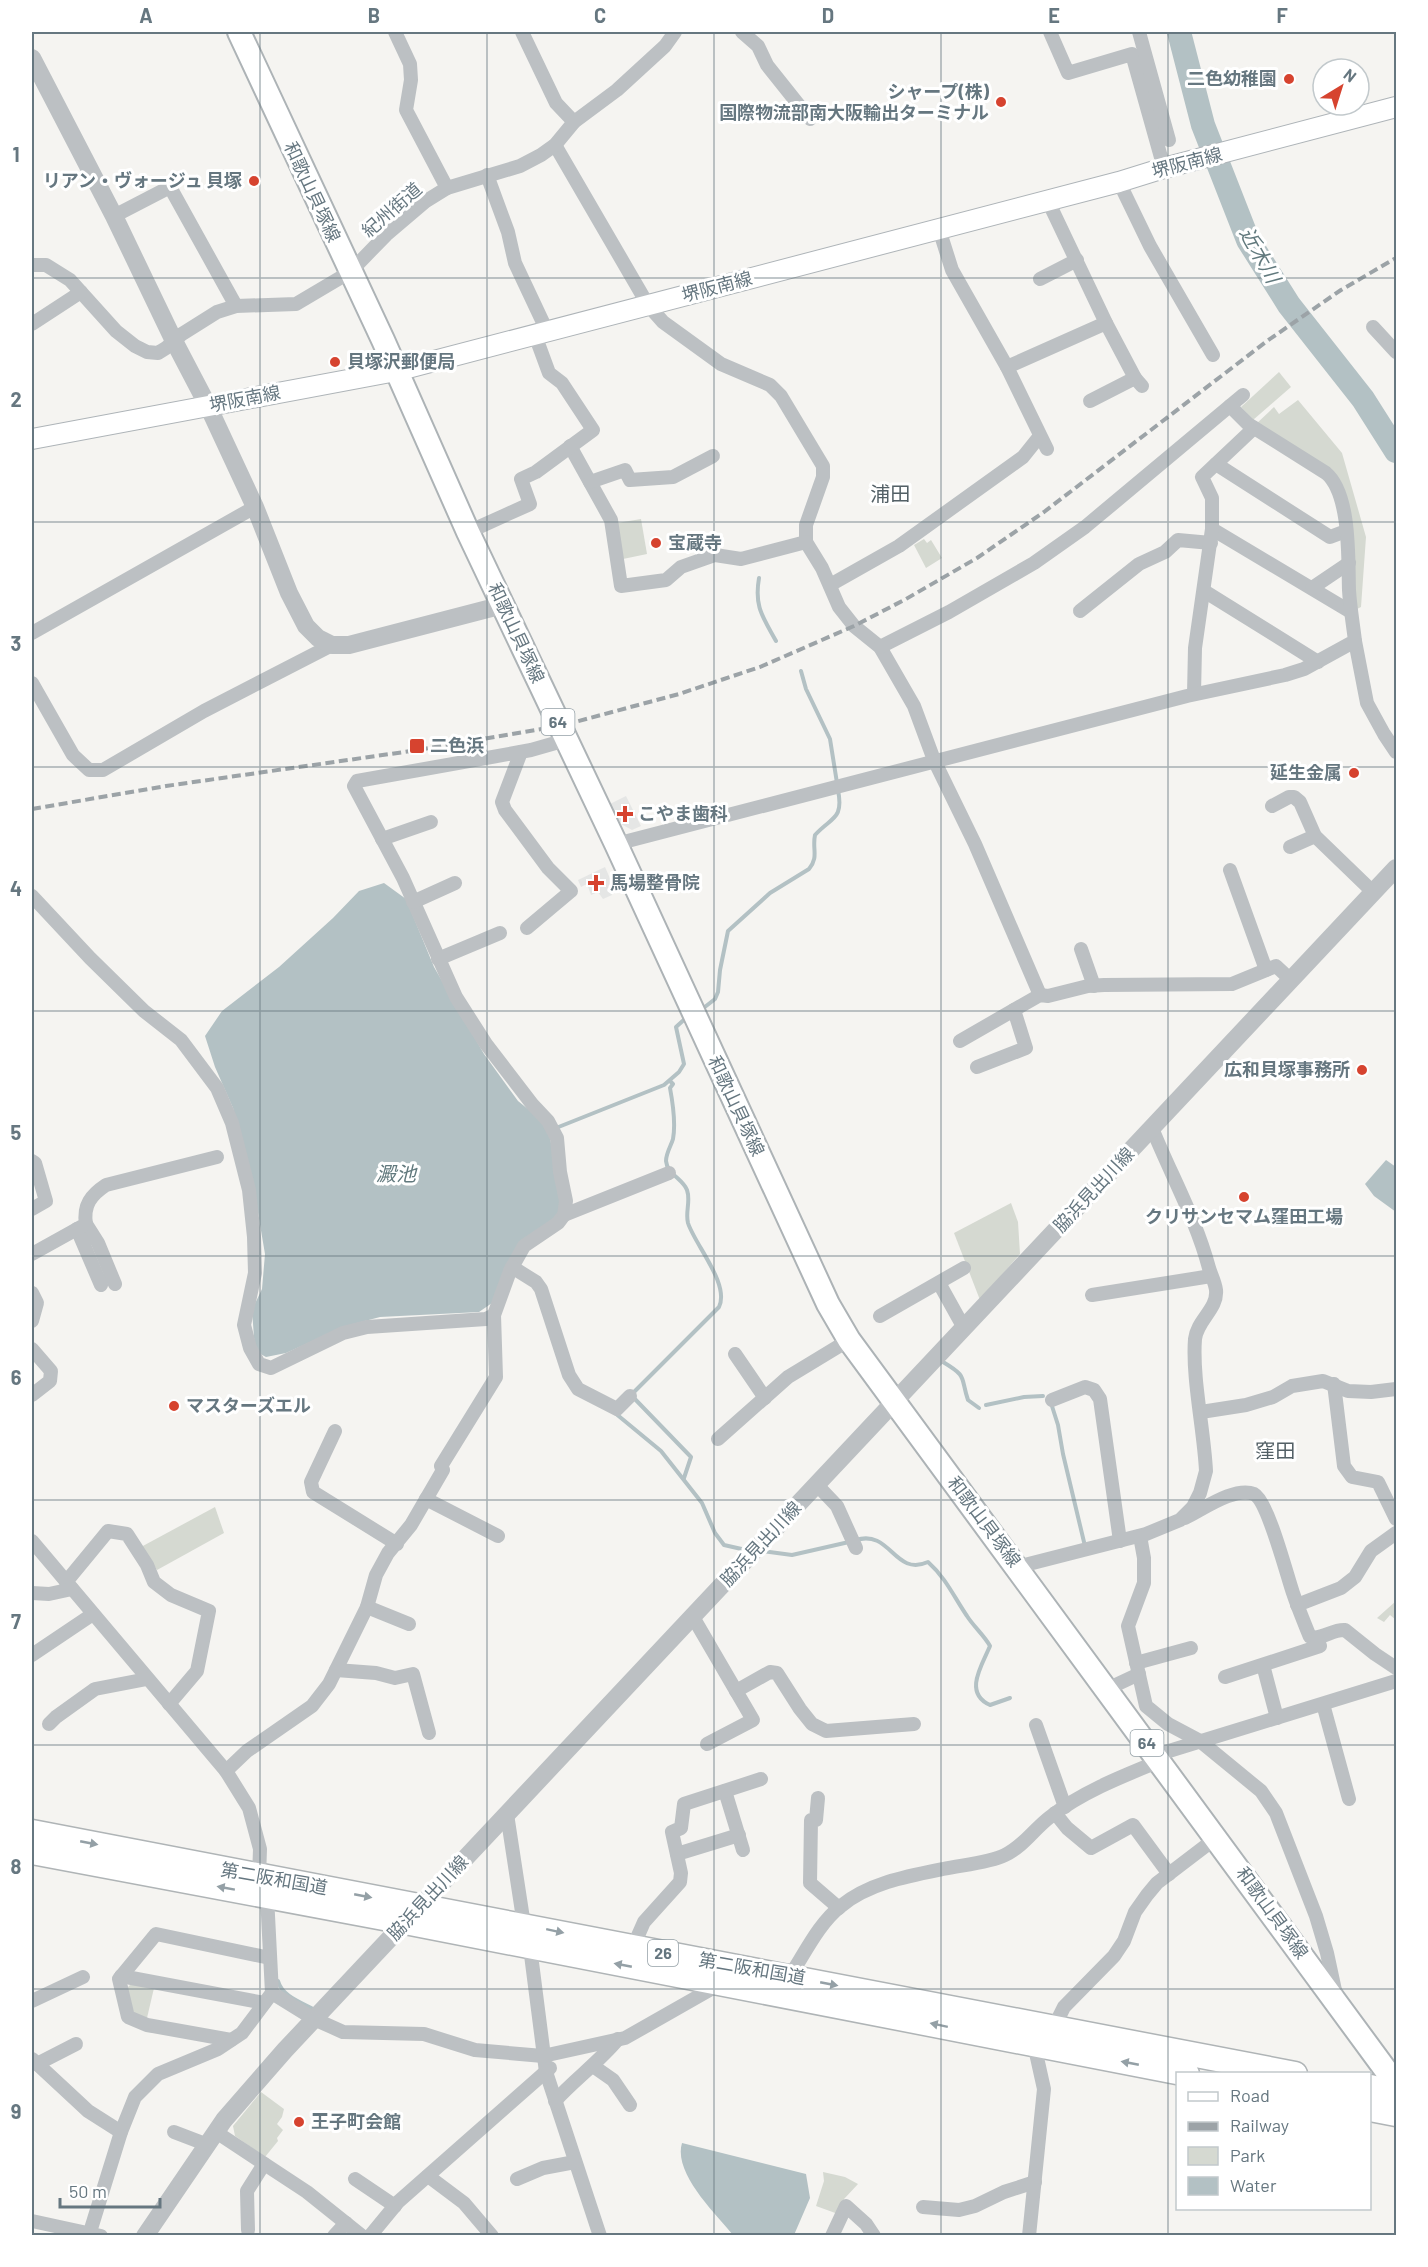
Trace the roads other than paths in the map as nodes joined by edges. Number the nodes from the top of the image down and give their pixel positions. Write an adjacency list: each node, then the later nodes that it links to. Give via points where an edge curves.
1 (239, 32): 23 (main road, 和歌山貝塚線 / 64)
2 (395, 32): 17 (street, via 410,64 406,110)
3 (522, 32): 11 (street, via 556,103)
4 (675, 32): 11 (street, 紀州街道, via 617,90)
5 (742, 32): 10 (street, via 758,46 767,65)
6 (1050, 32): 14 (street, via 1068,73 1132,54)
7 (1139, 32): 12 (street)
8 (32, 58): 19 (street)
9 (1396, 107): 14 (main road, 堺阪南線)
10 (810, 119)
11 (574, 122): 13 (street, 紀州街道)
12 (1169, 140)
13 (555, 145): 15 (street, 紀州街道, via 520,166); 26 (street)
14 (1172, 166): 16 (main road, 堺阪南線)
15 (488, 175): 17 (street, 紀州街道); 31 (street)
16 (1119, 182): 18 (main road, 堺阪南線); 34 (street, via 1150,246)
17 (447, 188): 23 (street, 紀州街道, via 386,235)
18 (1048, 201): 20 (main road, 堺阪南線); 21 (street)
19 (114, 216): 27 (street, via 170,187); 32 (street)
20 (939, 229): 26 (main road, 堺阪南線); 35 (street, via 952,270)
21 (1077, 260): 24 (street); 28 (street)
22 (32, 266): 25 (street, 紀州街道, via 54,268)
23 (350, 272): 27 (street, 紀州街道, via 292,306); 36 (main road, 和歌山貝塚線 / 64)
24 (1040, 279)
25 (81, 292): 29 (street); 32 (street, 紀州街道, via 135,346 158,353)
26 (648, 305): 31 (main road, 堺阪南線); 53 (street, via 693,345 721,364 770,385 781,396 823,466 823,477 806,525)
27 (236, 306): 32 (street, 紀州街道, via 217,312)
28 (1107, 323): 35 (street); 38 (street, via 1138,382)
29 (32, 324)
30 (1373, 327): 33 (street)
31 (541, 333): 36 (main road, 堺阪南線); 44 (street, via 549,373 562,383 593,430)
32 (174, 341): 39 (street)
33 (1394, 346)
34 (1213, 355)
35 (1007, 367): 42 (street)
36 (396, 371): 39 (main road, 堺阪南線); 50 (main road, 和歌山貝塚線 / 64)
37 (1244, 394): 40 (street)
38 (1090, 401)
39 (208, 406): 43 (main road, 堺阪南線); 49 (street)
40 (1230, 406): 41 (street); 64 (street, via 1085,527 1034,563)
41 (1254, 428): 47 (street); 51 (street, via 1332,478)
42 (1039, 436): 45 (street); 55 (street, via 1023,457 899,546)
43 (32, 439)
44 (570, 446): 48 (street); 50 (street, via 521,479 530,504)
45 (1047, 449)
46 (713, 456): 48 (street, via 673,477 630,480 625,470)
47 (1215, 464): 51 (street, via 1330,537); 52 (street, via 1202,477 1212,502)
48 (590, 482): 53 (street, via 611,520 621,586 666,580 681,567 715,555 741,559)
49 (255, 507): 61 (street); 63 (street, via 306,626)
50 (468, 531): 58 (main road, 和歌山貝塚線 / 64)
51 (1346, 531): 54 (street)
52 (1212, 536): 56 (street); 57 (street); 59 (street, via 1178,540 1166,552 1139,564)
53 (807, 543): 55 (street)
54 (1349, 563): 56 (street); 60 (street)
55 (830, 585): 64 (street, via 839,607 854,626)
56 (1311, 588): 60 (street)
57 (1204, 591): 65 (street); 67 (street, via 1195,648)
58 (503, 605): 63 (street, via 349,645); 68 (main road, 和歌山貝塚線 / 64)
59 (1080, 611)
60 (1351, 612): 62 (street)
61 (32, 633)
62 (1355, 641): 65 (street); 70 (street, via 1367,703)
63 (332, 645): 66 (street, via 204,711 103,770 89,770 73,755)
64 (880, 647): 71 (street, via 914,706)
65 (1318, 662): 67 (street, via 1286,675)
66 (32, 683)
67 (1194, 694): 71 (street)
68 (566, 740): 69 (street); 76 (main road, 和歌山貝塚線 / 64)
69 (521, 752): 75 (street, via 357,781 354,786); 84 (street, via 502,802 548,868 571,891)
70 (1396, 752)
71 (934, 760): 76 (street); 91 (street)
72 (1272, 806): 74 (street, via 1294,797)
73 (431, 822): 75 (street)
74 (1315, 836): 77 (street); 81 (street)
75 (382, 838): 83 (street)
76 (616, 844): 114 (main road, 和歌山貝塚線 / 64, via 800,1246)
77 (1290, 847)
78 (1235, 875): 88 (street, via 1253,919)
79 (1394, 877): 81 (street, 脇浜見出川線)
80 (455, 883): 83 (street)
81 (1373, 892): 89 (street, 脇浜見出川線)
82 (32, 896): 110 (street, via 136,1003 181,1040 217,1088 232,1123 249,1191 255,1274 244,1325 259,1364 271,1368 343,1333 367,1327 486,1319)
83 (413, 902): 87 (street)
84 (527, 928)
85 (500, 933): 87 (street)
86 (1081, 949): 90 (street)
87 (438, 959): 100 (street, via 472,1023 557,1138 566,1201)
88 (1266, 970): 89 (street, via 1276,966); 90 (street, via 1232,984)
89 (1291, 980): 95 (street, 脇浜見出川線)
90 (1094, 986): 91 (street)
91 (1040, 995): 92 (street)
92 (1014, 1010): 93 (street); 94 (street, via 1026,1048)
93 (960, 1041)
94 (977, 1067)
95 (1152, 1128): 105 (street, via 1193,1217); 113 (street, 脇浜見出川線)
96 (217, 1157): 101 (street, via 106,1185 92,1195)
97 (32, 1161): 99 (street, via 46,1201)
98 (669, 1173): 100 (street)
99 (32, 1209)
100 (564, 1215): 103 (street, via 524,1246)
101 (82, 1226): 102 (street); 107 (street)
102 (32, 1254)
103 (513, 1267): 110 (street); 120 (street, via 541,1289 569,1375 578,1389 617,1409)
104 (963, 1268): 106 (street)
105 (1211, 1275): 109 (street); 124 (street, via 1215,1302 1195,1340)
106 (939, 1283): 111 (street); 113 (street)
107 (108, 1285)
108 (32, 1293): 112 (street, via 37,1303)
109 (1092, 1296)
110 (494, 1315): 130 (street, via 496,1377 441,1466 443,1470)
111 (880, 1316)
112 (32, 1321)
113 (964, 1328): 123 (street, 脇浜見出川線)
114 (849, 1340): 121 (street, via 788,1377); 123 (main road, 和歌山貝塚線 / 64)
115 (32, 1349): 119 (street, via 51,1371 50,1381)
116 (735, 1354): 121 (street)
117 (1334, 1384): 118 (street, via 1348,1391); 124 (street, via 1323,1381 1292,1386 1245,1405); 132 (street, via 1344,1466 1352,1477 1378,1482)
118 (1396, 1389)
119 (32, 1395)
120 (630, 1396)
121 (765, 1398): 126 (street)
122 (1052, 1400): 137 (street, via 1086,1388 1094,1390 1100,1399)
123 (895, 1402): 128 (street, 脇浜見出川線); 140 (main road, 和歌山貝塚線 / 64)
124 (1201, 1412): 127 (street)
125 (335, 1431): 138 (street, via 311,1482 313,1492)
126 (718, 1439)
127 (1204, 1482): 129 (street); 131 (street, via 1193,1507)
128 (817, 1485): 139 (street, via 837,1506); 147 (street, 脇浜見出川線)
129 (1221, 1498): 131 (street); 144 (street, via 1252,1493 1256,1496 1271,1527)
130 (426, 1499): 134 (street); 138 (street)
131 (1180, 1520): 135 (street)
132 (1396, 1520)
133 (1396, 1533): 144 (street, via 1371,1551 1355,1577 1341,1588)
134 (498, 1536)
135 (1140, 1536): 137 (street); 154 (street, via 1144,1583 1128,1626)
136 (32, 1541): 141 (street)
137 (1120, 1541): 140 (street)
138 (397, 1544): 145 (street, via 375,1575)
139 (856, 1548)
140 (1017, 1567): 159 (main road, 和歌山貝塚線 / 64)
141 (69, 1586): 142 (street); 146 (street); 161 (street, via 108,1531 127,1534 154,1582 171,1595 209,1611 197,1671)
142 (37, 1594): 143 (street)
143 (32, 1603)
144 (1297, 1605): 149 (street, via 1310,1637)
145 (367, 1607): 148 (street); 155 (street)
146 (93, 1614): 151 (street); 157 (street)
147 (693, 1617): 160 (street); 177 (street, 脇浜見出川線)
148 (409, 1624)
149 (1317, 1638): 152 (street, via 1320,1646); 153 (street, via 1345,1630)
150 (1191, 1648): 154 (street)
151 (32, 1655)
152 (1263, 1665): 156 (street); 163 (street)
153 (1396, 1668)
154 (1137, 1669): 159 (street); 168 (street, via 1146,1706)
155 (336, 1670): 167 (street, via 395,1678 413,1674); 171 (street, via 312,1706 247,1751)
156 (1225, 1677)
157 (147, 1679): 161 (street); 165 (street, via 95,1689)
158 (1396, 1681): 162 (street)
159 (1107, 1689): 170 (main road, 和歌山貝塚線 / 64)
160 (736, 1691): 164 (street, via 770,1672 777,1673 812,1724 826,1731); 169 (street, via 753,1720)
161 (169, 1704): 171 (street)
162 (1323, 1704): 163 (street); 175 (street)
163 (1277, 1718): 168 (street)
164 (914, 1724)
165 (49, 1725)
166 (1036, 1725): 176 (street)
167 (429, 1733)
168 (1200, 1742): 170 (street); 197 (street, via 1261,1791 1276,1813 1316,1916)
169 (707, 1744)
170 (1158, 1758): 176 (street); 180 (main road, 和歌山貝塚線 / 64)
171 (226, 1771): 185 (street, via 249,1808 260,1849)
172 (761, 1779): 173 (street)
173 (725, 1791): 179 (street); 183 (street, via 684,1804 681,1828 672,1832)
174 (818, 1798): 186 (street, via 816,1820 811,1820 810,1883)
175 (1349, 1799)
176 (1060, 1810): 184 (street, via 1067,1828 1092,1848 1133,1825); 186 (street, via 1021,1846 1003,1856 885,1882)
177 (507, 1814): 187 (street, 脇浜見出川線); 188 (street)
178 (32, 1832): 185 (highway, 第二阪和国道 / 26, one-way to 185)
179 (739, 1835): 181 (street); 183 (street)
180 (1216, 1838): 184 (street); 197 (main road, 和歌山貝塚線 / 64)
181 (743, 1850)
182 (32, 1852): 185 (highway, 第二阪和国道 / 26, one-way to 182)
183 (677, 1854): 189 (street, via 680,1882 644,1922)
184 (1169, 1874): 199 (street, via 1147,1894 1114,1956 1064,2007)
185 (263, 1886): 187 (highway, 第二阪和国道 / 26); 190 (street)
186 (839, 1908): 192 (street)
187 (413, 1914): 188 (highway, 第二阪和国道 / 26); 198 (street, 脇浜見出川線)
188 (527, 1936): 189 (highway, 第二阪和国道 / 26, one-way to 189); 194 (highway, 第二阪和国道 / 26, one-way to 188); 205 (street)
189 (633, 1947): 192 (highway, 第二阪和国道 / 26)
190 (270, 1958): 191 (street, via 156,1934); 195 (street)
191 (121, 1976): 195 (street); 201 (street, via 128,2017 147,2025)
192 (790, 1976): 199 (highway, 第二阪和国道 / 26, one-way to 199)
193 (83, 1977): 196 (street)
194 (721, 1983): 200 (street, via 647,2027); 203 (highway, 第二阪和国道 / 26, one-way to 194)
195 (268, 1998): 198 (street); 201 (street, via 242,2033)
196 (32, 2001)
197 (1338, 2005): 211 (main road, 和歌山貝塚線 / 64)
198 (314, 2019): 205 (street, via 343,2032 424,2034 475,2050); 220 (street, 脇浜見出川線)
199 (1054, 2027): 210 (highway, 第二阪和国道 / 26)
200 (618, 2039): 204 (street); 207 (street)
201 (231, 2040): 219 (street, via 158,2074 135,2097)
202 (76, 2044): 206 (street)
203 (1034, 2044): 209 (highway, 第二阪和国道 / 26, one-way to 203); 226 (street, via 1044,2089)
204 (568, 2051): 205 (street); 208 (street)
205 (543, 2056): 208 (street)
206 (34, 2061): 219 (street, via 88,2111)
207 (593, 2066): 214 (street); 215 (street, via 613,2080)
208 (546, 2072): 214 (street); 223 (street)
209 (1182, 2072)
210 (1290, 2072)
211 (1396, 2085)
212 (1371, 2087): 213 (highway)
213 (1396, 2093)
214 (555, 2101): 221 (street)
215 (630, 2104)
216 (1371, 2109): 217 (highway)
217 (1396, 2114)
218 (174, 2132): 220 (street)
219 (120, 2133): 232 (street)
220 (212, 2138): 222 (street); 233 (street, 脇浜見出川線)
221 (575, 2162): 225 (street, via 543,2168); 238 (street)
222 (264, 2164): 230 (street); 231 (street, via 247,2191)
223 (428, 2176): 227 (street); 237 (street, via 465,2204)
224 (355, 2179): 227 (street)
225 (517, 2179)
226 (1035, 2182): 228 (street, via 959,2210); 241 (street)
227 (395, 2206): 236 (street)
228 (923, 2207)
229 (32, 2221): 232 (street)
230 (346, 2223): 234 (street); 235 (street)
231 (248, 2230)
232 (96, 2234)
233 (145, 2235)
234 (334, 2235)
235 (362, 2235)
236 (370, 2235)
237 (492, 2235)
238 (600, 2235)
239 (832, 2235): 240 (street, via 846,2206)
240 (874, 2235)
241 (1029, 2235)

